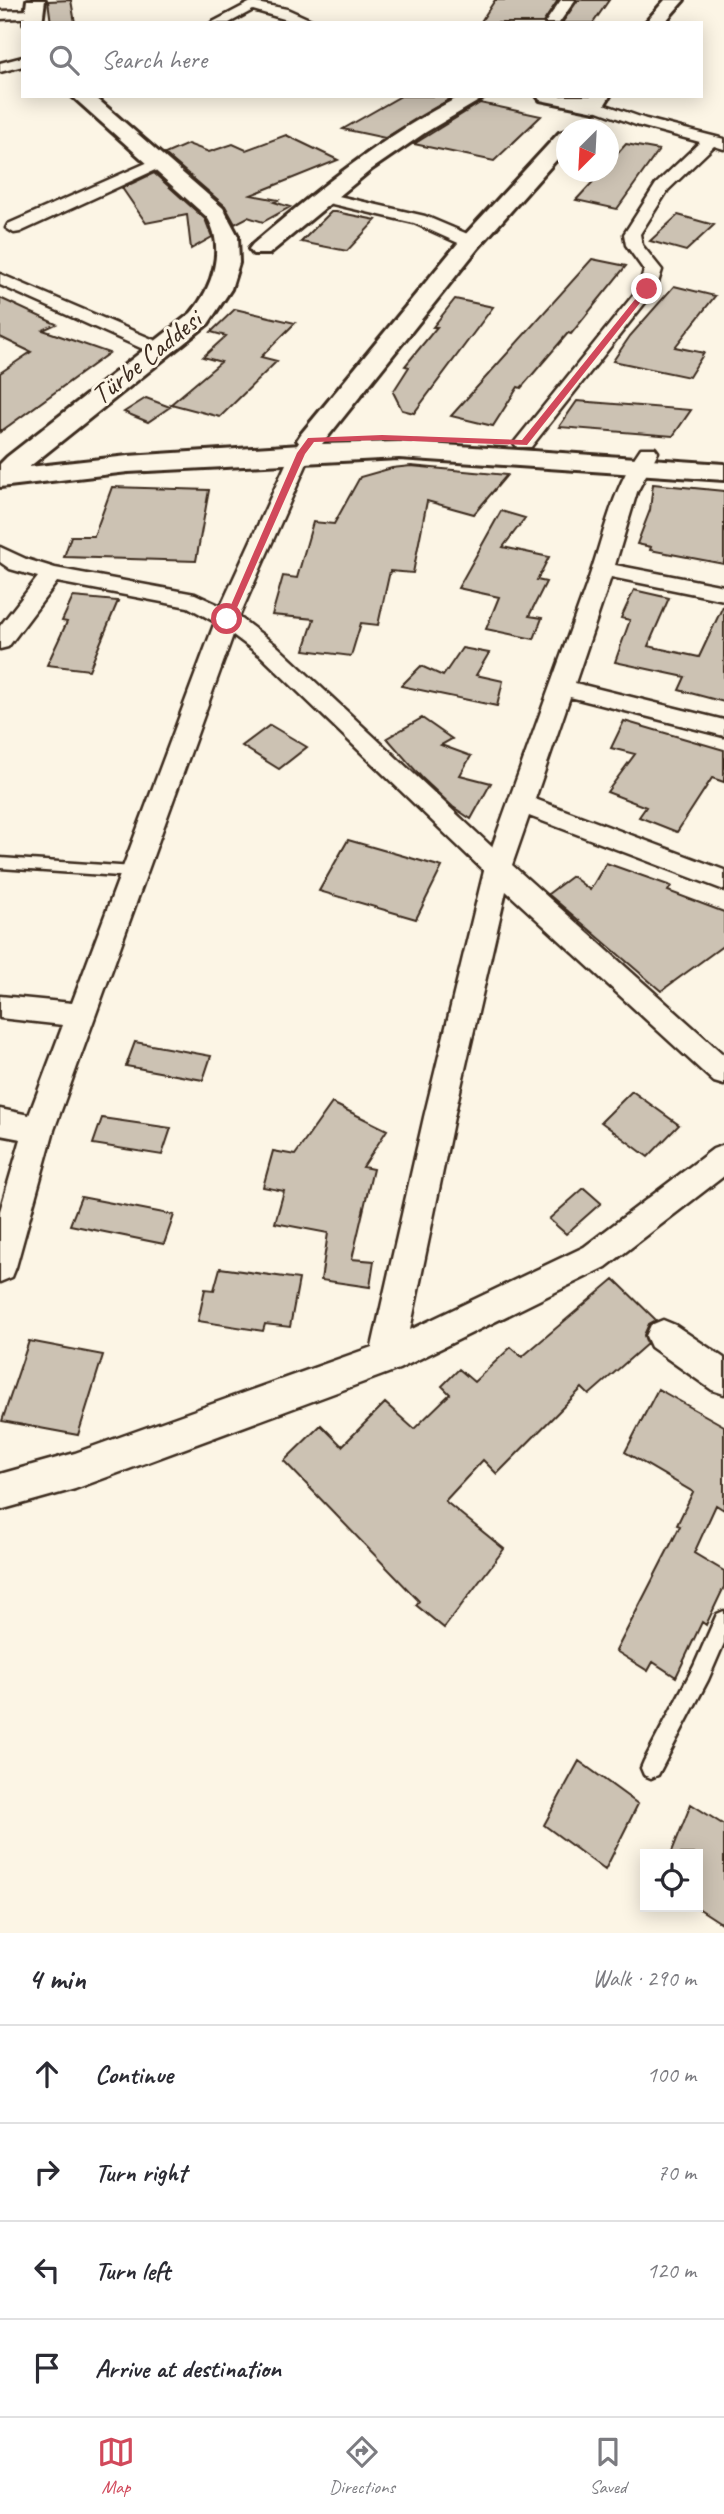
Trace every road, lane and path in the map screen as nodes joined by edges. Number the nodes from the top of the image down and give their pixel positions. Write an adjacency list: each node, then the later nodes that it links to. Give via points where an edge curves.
1 (568, 0): 7 (street)
2 (675, 0): 8 (street)
3 (34, 12): 4 (street)
4 (0, 15)
5 (222, 21): 6 (street, via 251,6)
6 (305, 21)
7 (553, 21)
8 (656, 21)
9 (21, 62): 10 (street)
10 (0, 68)
11 (84, 98): 18 (street)
12 (473, 98): 19 (street, via 442,112)
13 (567, 98): 14 (street)
14 (598, 101): 15 (street); 16 (street, via 642,122)
15 (582, 119)
16 (717, 143): 28 (street, via 662,187 632,234 634,245 653,270 647,289)
17 (556, 148): 22 (street)
18 (160, 162): 20 (street); 21 (street)
19 (321, 197): 22 (street, via 419,219); 23 (street)
20 (223, 222): 23 (street); 24 (street, Türbe Caddesi)
21 (14, 228)
22 (471, 242): 29 (street)
23 (260, 250): 24 (street, via 236,246); 26 (street, via 246,274)
24 (228, 253): 26 (street, Türbe Caddesi, via 225,272)
25 (0, 279): 27 (street)
26 (204, 313): 27 (street, Türbe Caddesi)
27 (159, 349): 30 (street, Türbe Caddesi)
28 (524, 443): 29 (street, via 382,437); 33 (street)
29 (306, 447): 30 (street); 33 (street); 35 (street); 40 (street)
30 (27, 453): 31 (street); 35 (street, Türbe Caddesi)
31 (0, 456)
32 (724, 458): 33 (street)
33 (643, 459): 34 (street); 37 (street, via 608,545)
34 (724, 472)
35 (0, 479)
36 (0, 553): 38 (street)
37 (603, 569): 39 (street); 42 (street)
38 (52, 574): 40 (street, via 195,601); 41 (street)
39 (724, 593)
40 (227, 619): 46 (street, via 316,694); 47 (street)
41 (0, 642)
42 (560, 687): 43 (street); 44 (street)
43 (724, 728)
44 (520, 803): 46 (street); 48 (street)
45 (0, 863): 47 (lane)
46 (498, 867): 51 (street); 58 (street)
47 (134, 872): 50 (street)
48 (724, 880)
49 (0, 1007): 50 (street)
50 (82, 1015): 53 (street)
51 (724, 1073)
52 (0, 1122): 53 (street)
53 (39, 1130): 55 (street)
54 (724, 1158): 58 (street, via 595,1257)
55 (5, 1229): 56 (street)
56 (0, 1267)
57 (663, 1336): 59 (street)
58 (387, 1358): 60 (street, via 75,1471)
59 (724, 1378)
60 (0, 1492)
61 (724, 1621): 62 (lane)
62 (651, 1768)

